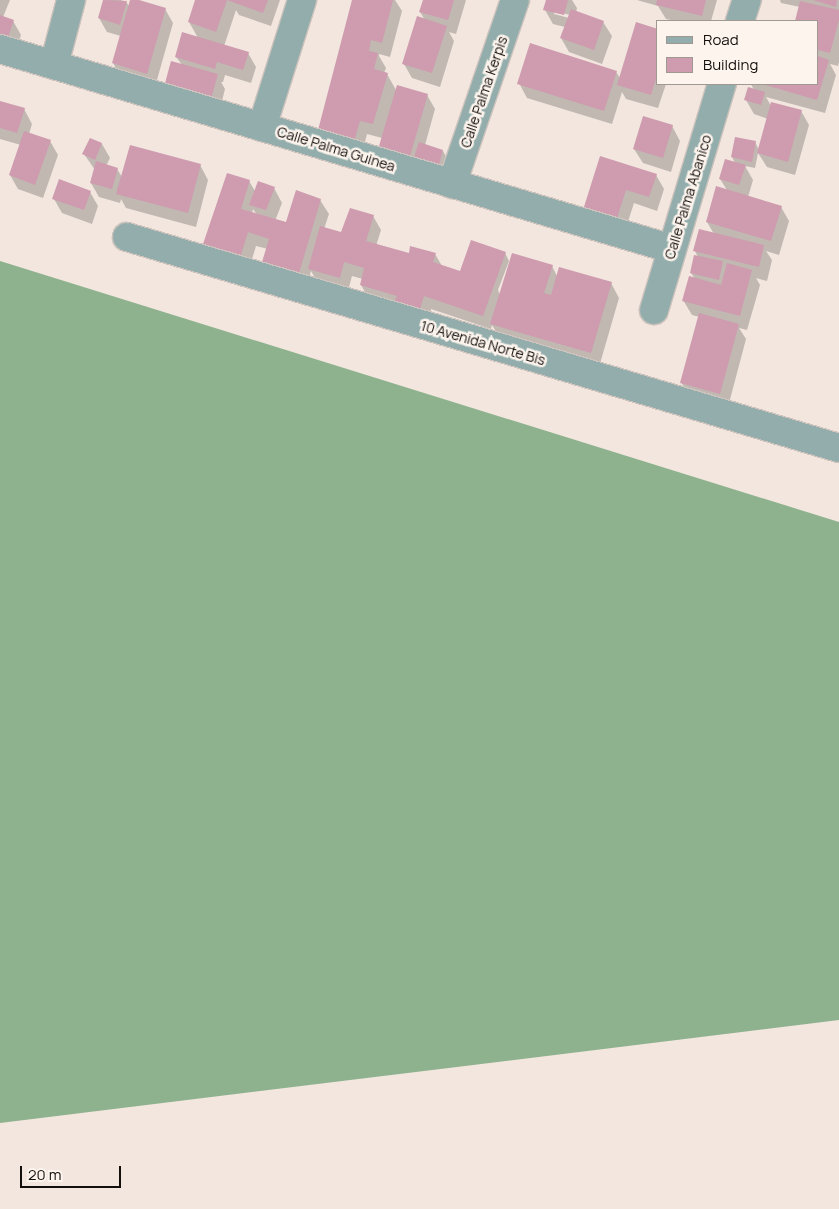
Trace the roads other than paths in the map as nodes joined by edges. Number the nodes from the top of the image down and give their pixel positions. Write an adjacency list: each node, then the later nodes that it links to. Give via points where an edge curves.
1 (71, 0): 7 (street)
2 (302, 0): 9 (street)
3 (515, 0): 10 (street, Calle Palma Kerpis)
4 (747, 0): 5 (street)
5 (740, 20)
6 (0, 49): 7 (street, Calle Palma Guinea)
7 (54, 65): 9 (street, Calle Palma Guinea)
8 (722, 85): 12 (street, Calle Palma Abanico)
9 (262, 127): 10 (street, Calle Palma Guinea)
10 (452, 184): 12 (street, Calle Palma Guinea)
11 (126, 237): 14 (street, 10 Avenida Norte Bis)
12 (672, 249): 13 (street, Calle Palma Abanico)
13 (654, 310)
14 (839, 448)

